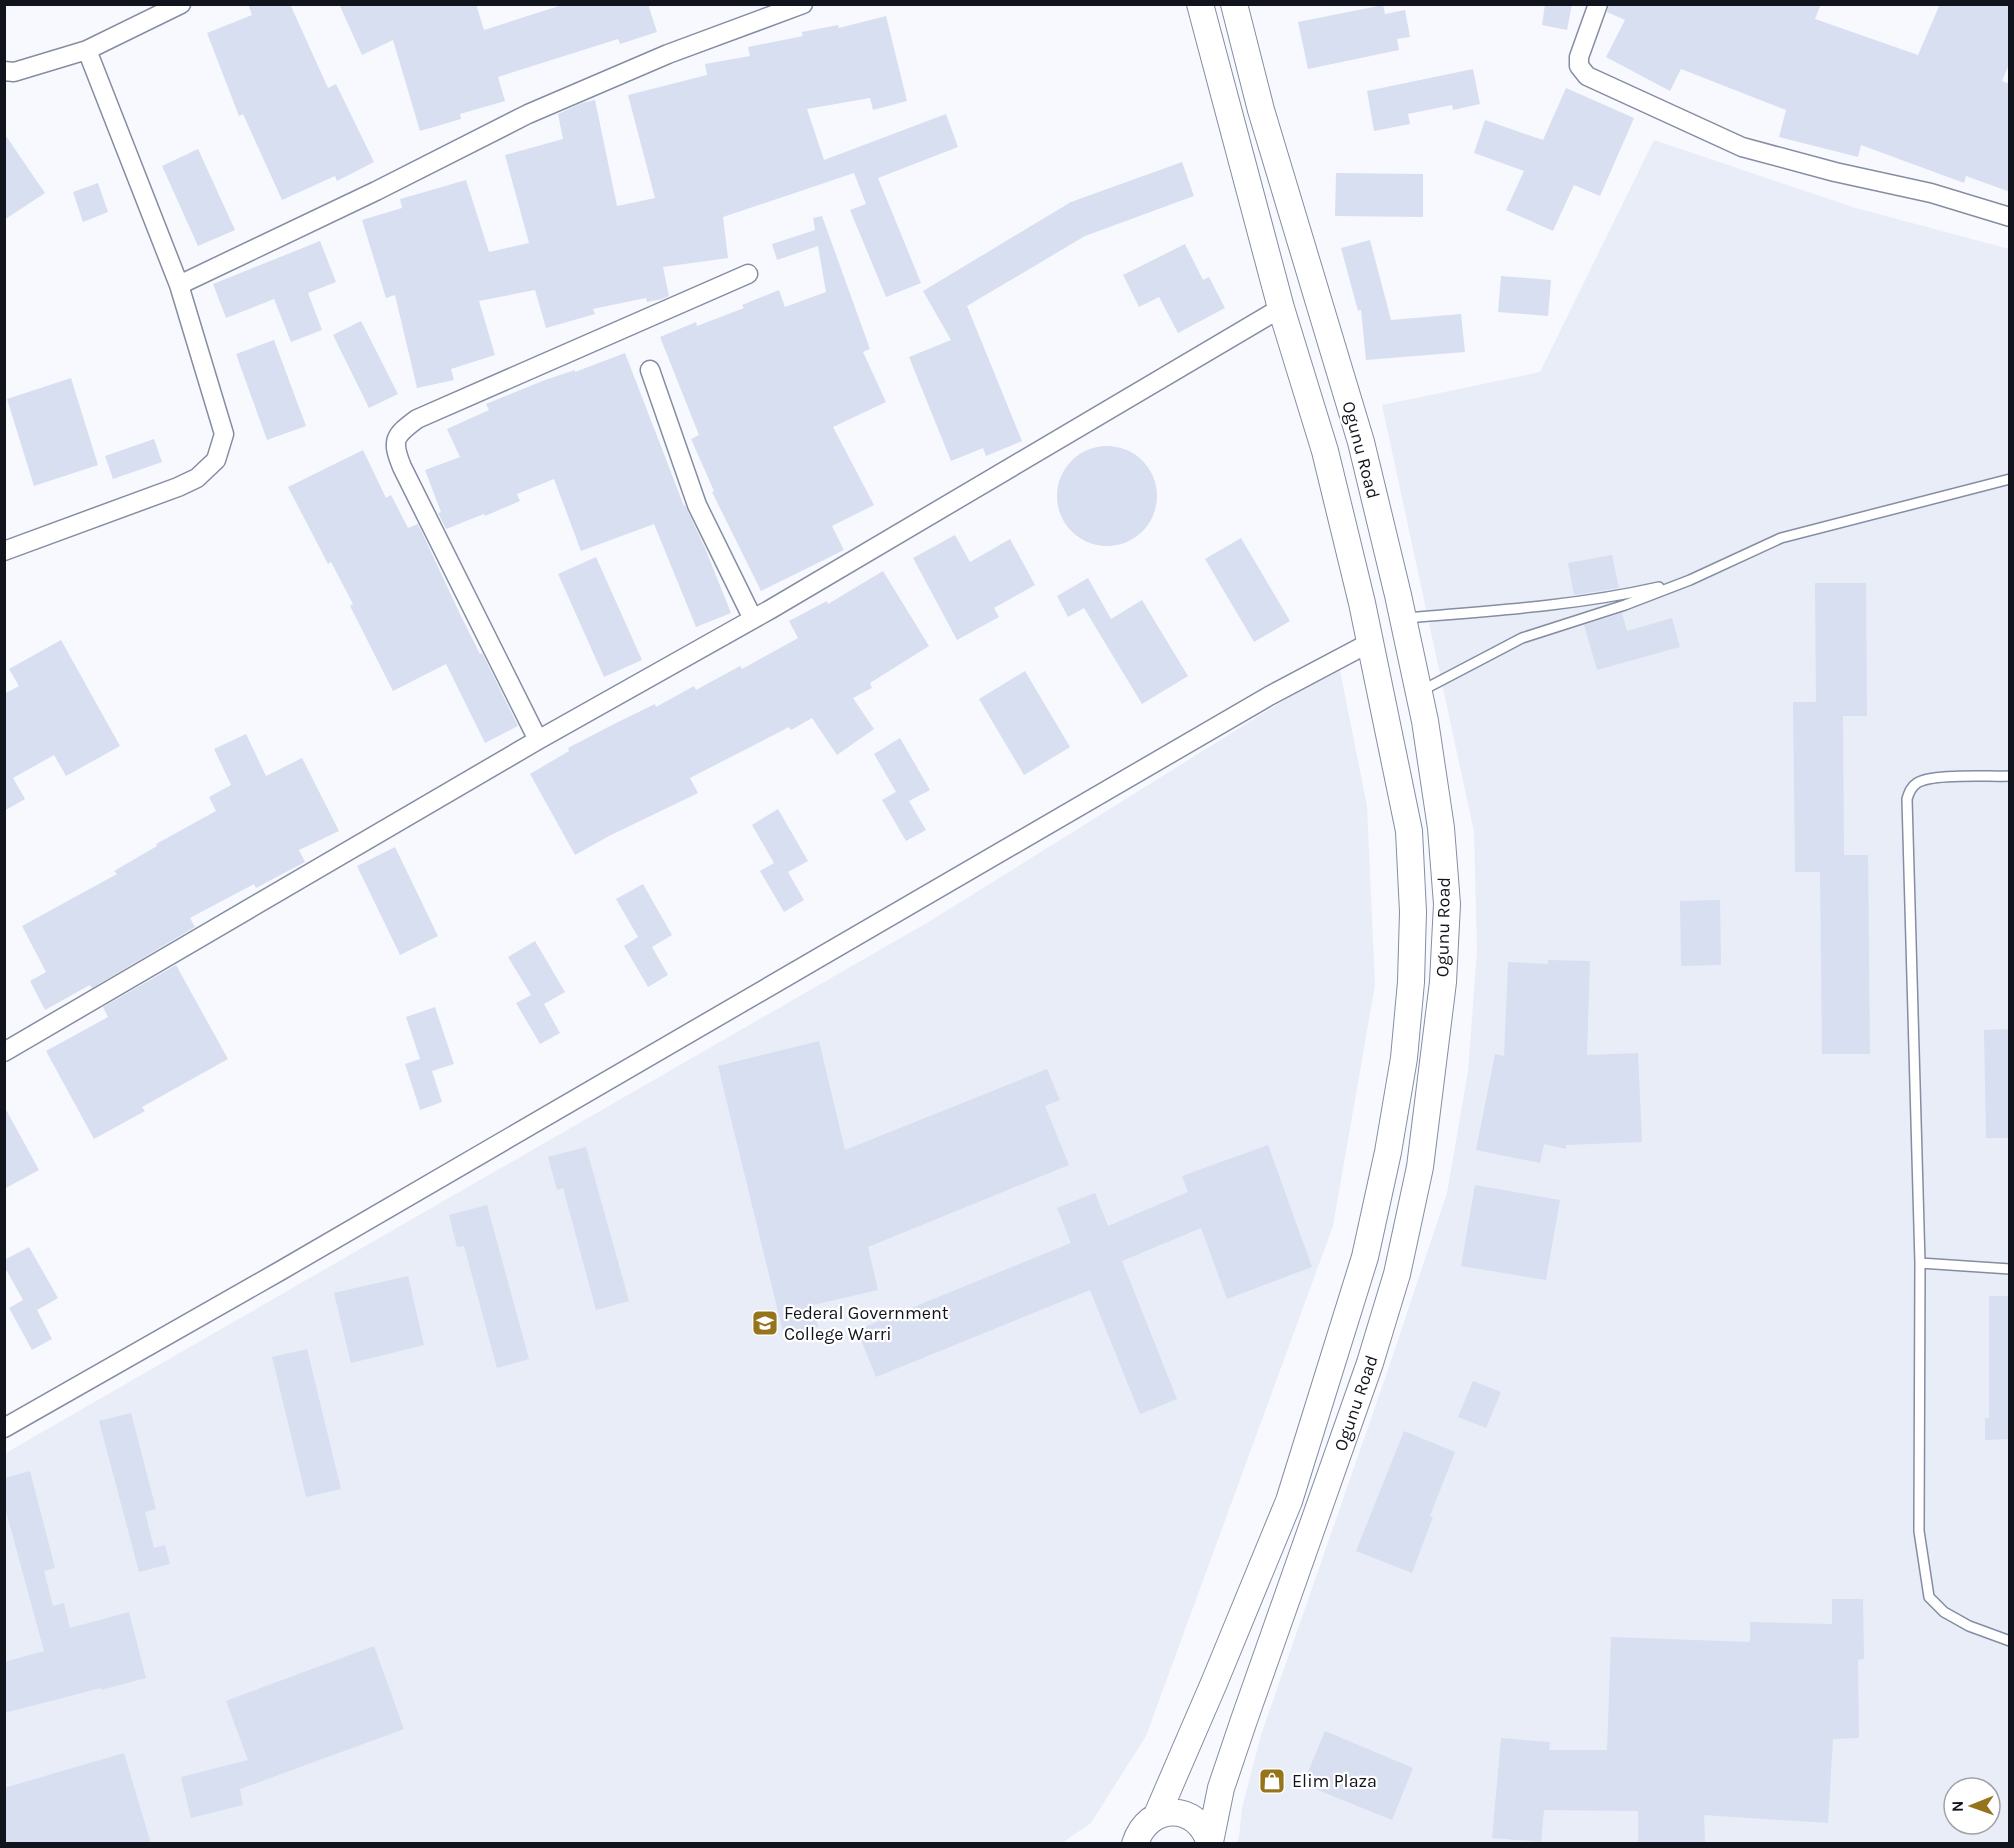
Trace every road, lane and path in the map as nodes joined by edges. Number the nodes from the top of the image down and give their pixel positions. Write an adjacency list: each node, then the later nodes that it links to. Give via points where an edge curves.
1 (181, 4): 6 (street)
2 (803, 4): 10 (street, via 668,54 528,114)
3 (1200, 4): 11 (main road, Ogunu Road)
4 (1234, 4): 16 (main road, Ogunu Road, via 1261,110 1361,442)
5 (1598, 4): 8 (street, via 1579,57 1587,76 1742,147 1931,193)
6 (87, 50): 7 (street, via 14,72); 10 (street)
7 (4, 71)
8 (2010, 217)
9 (748, 274): 20 (street, via 417,419 400,432 395,449 402,467)
10 (179, 285): 14 (street, via 224,434 216,460 197,478 178,487)
11 (1281, 308): 17 (street); 18 (main road, Ogunu Road, via 1325,452)
12 (650, 370): 17 (street, via 697,506)
13 (2010, 479): 15 (lane, via 1780,538)
14 (4, 551)
15 (1690, 580): 16 (lane, via 1622,595 1524,609); 19 (lane, via 1522,638)
16 (1402, 618): 19 (main road, Ogunu Road)
17 (753, 619): 20 (street)
18 (1370, 643): 25 (street, via 1258,702); 27 (main road, Ogunu Road, via 1408,831 1413,912 1404,1058 1388,1152 1365,1257 1289,1501)
19 (1419, 692): 28 (main road, Ogunu Road, via 1441,828 1447,904 1443,982 1420,1167 1397,1274 1370,1363 1221,1788)
20 (538, 740): 22 (street)
21 (2010, 776): 23 (lane, via 1919,782 1911,788 1907,799)
22 (4, 1052)
23 (1920, 1263): 24 (lane); 26 (lane, via 1919,1531 1929,1597 1944,1612)
24 (2010, 1269)
25 (4, 1428)
26 (2010, 1641)
27 (1157, 1815): 28 (main road, via 1184,1813 1200,1824); 29 (main road, Ogunu Road, via 1146,1822)
28 (1210, 1843)
29 (1135, 1844)

